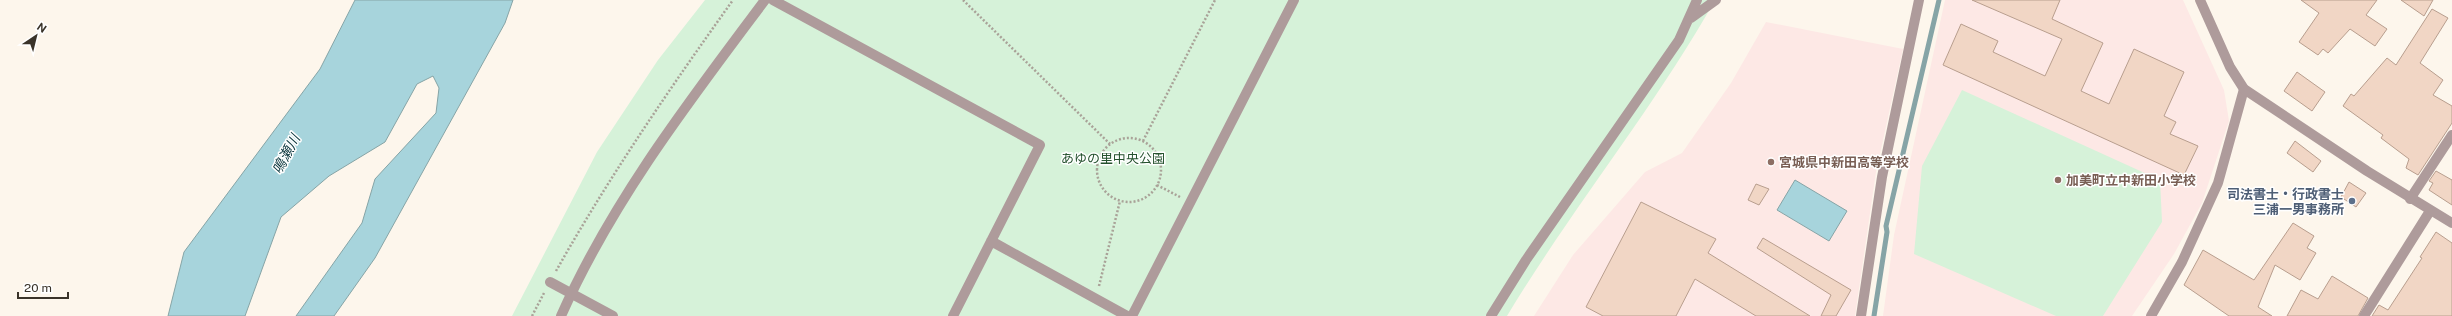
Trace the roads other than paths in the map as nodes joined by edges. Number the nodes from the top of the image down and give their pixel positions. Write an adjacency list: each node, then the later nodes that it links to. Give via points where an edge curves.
1 (764, 0): 16 (street, via 672,125)
2 (773, 0): 14 (street, via 1040,145)
3 (1294, 0): 21 (street)
4 (1697, 0): 8 (street)
5 (1716, 0): 8 (street)
6 (1919, 0): 23 (street, via 1882,177)
7 (2200, 0): 9 (street, via 2230,67)
8 (1690, 18): 22 (street, via 1679,40 1526,260)
9 (2244, 89): 11 (street); 24 (street, via 2218,183 2182,262)
10 (2452, 135): 11 (street)
11 (2410, 199): 12 (street)
12 (2430, 211): 13 (street); 25 (street)
13 (2452, 223)
14 (991, 242): 19 (street); 20 (street)
15 (550, 282): 16 (street)
16 (571, 293): 17 (street); 18 (street)
17 (561, 316)
18 (613, 316)
19 (953, 316)
20 (1127, 316)
21 (1132, 316)
22 (1491, 316)
23 (1861, 316)
24 (2151, 316)
25 (2364, 316)

